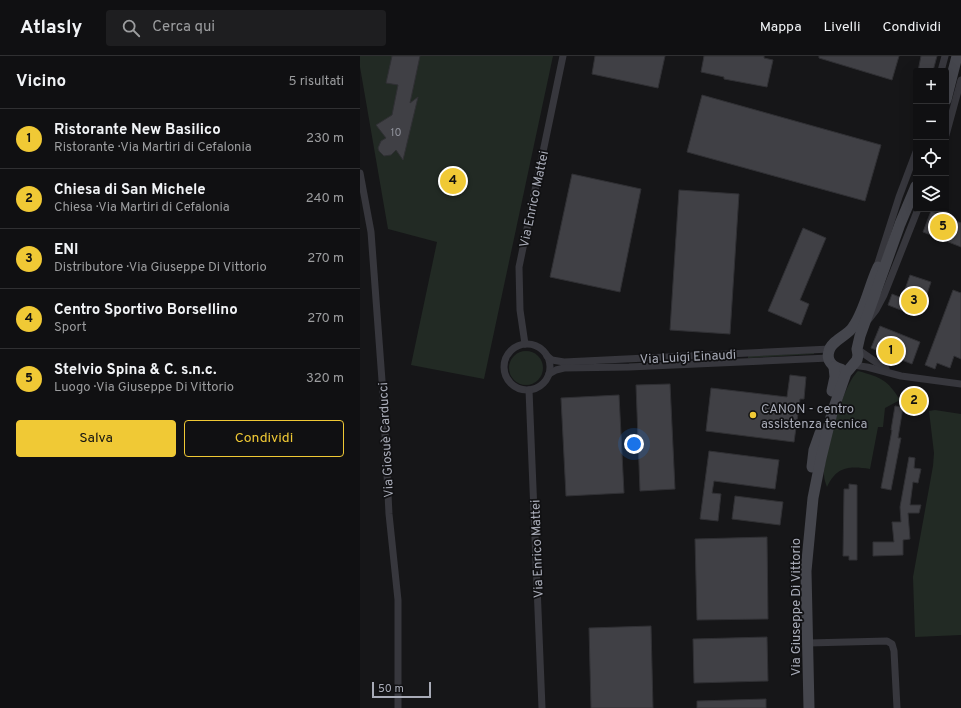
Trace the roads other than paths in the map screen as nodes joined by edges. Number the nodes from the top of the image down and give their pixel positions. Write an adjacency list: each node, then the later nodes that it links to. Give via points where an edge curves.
1 (563, 56): 15 (street, Via Enrico Mattei, via 519,267 520,310)
2 (945, 56): 4 (street)
3 (957, 56): 7 (main road)
4 (942, 68)
5 (961, 80): 7 (street)
6 (961, 92): 7 (street)
7 (950, 103)
8 (913, 160): 13 (street, Via Giuseppe Di Vittorio)
9 (360, 173): 25 (street, Via Giosuè Carducci, via 371,232 389,514 398,600)
10 (913, 193): 12 (main road, Via Giuseppe Di Vittorio)
11 (917, 212): 14 (street, Via Giuseppe Di Vittorio, via 884,295)
12 (900, 224): 13 (main road, Via Giuseppe Di Vittorio); 14 (main road, Via Giuseppe Di Vittorio)
13 (874, 274): 17 (main road, Via Giuseppe Di Vittorio, via 856,322)
14 (865, 323): 16 (main road, Via Giuseppe Di Vittorio)
15 (525, 344): 18 (street, via 538,347); 23 (street, via 507,355 504,369 509,382 522,390)
16 (857, 349): 17 (main road, via 853,344 843,340); 19 (main road, Via Giuseppe Di Vittorio, via 858,358); 21 (street)
17 (832, 354): 18 (street, Via Luigi Einaudi, via 564,362 552,360); 19 (main road, via 840,369); 20 (street, Via Luigi Einaudi, via 629,367 564,368); 27 (main road, Via Giuseppe Di Vittorio, via 834,384 814,450 802,539)
18 (547, 356): 20 (street)
19 (851, 367): 21 (street, via 873,368); 24 (main road, Via Giuseppe Di Vittorio, via 841,384 832,413 813,498 806,571)
20 (549, 374): 23 (street, via 542,385)
21 (895, 374): 22 (street)
22 (961, 384)
23 (529, 390): 26 (street, Via Enrico Mattei)
24 (808, 643): 28 (main road, Via Giuseppe Di Vittorio); 29 (street, via 887,641 892,644)
25 (398, 708)
26 (542, 708)
27 (802, 708)
28 (809, 708)
29 (897, 708)

